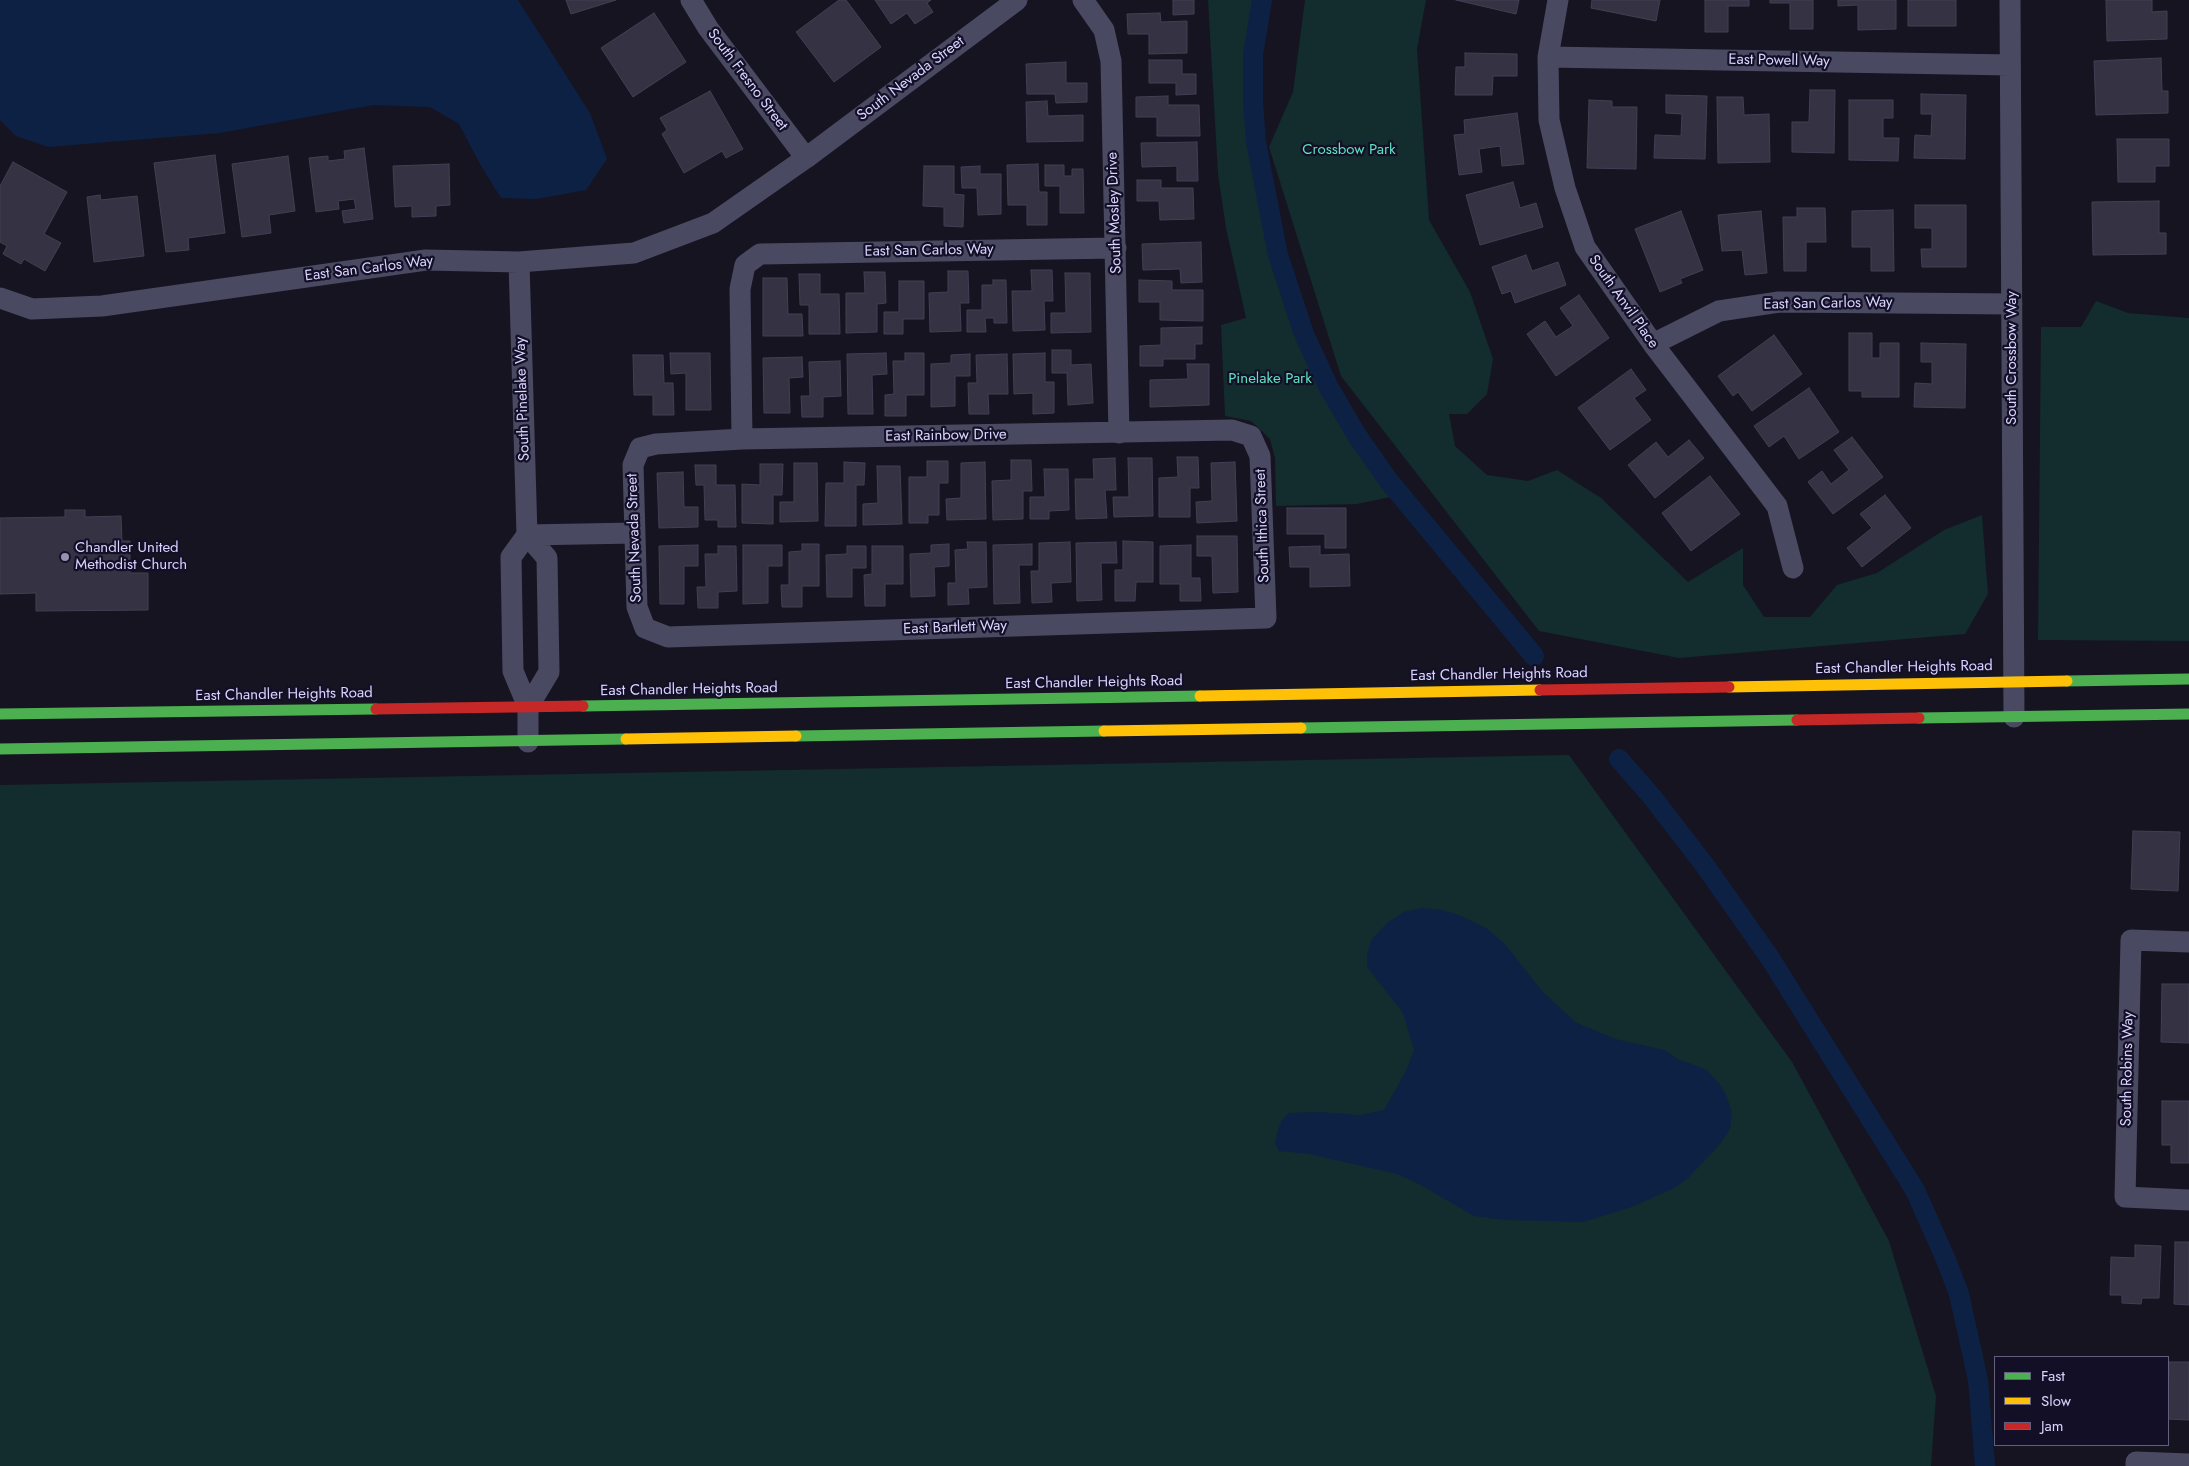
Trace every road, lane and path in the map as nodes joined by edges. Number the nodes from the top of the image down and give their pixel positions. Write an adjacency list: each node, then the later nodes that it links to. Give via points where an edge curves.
1 (691, 0): 8 (street, South Fresno Street, via 708,28)
2 (1017, 0): 8 (street, South Nevada Street)
3 (1083, 0): 9 (street, South Mosley Drive, via 1104,30 1111,61)
4 (1558, 0): 6 (street, South Anvil Place)
5 (2010, 0): 7 (street, South Crossbow Way)
6 (1548, 57): 7 (street, East Powell Way); 13 (street, South Anvil Place, via 1548,120 1565,188 1585,247)
7 (2010, 65): 12 (street, South Crossbow Way)
8 (806, 158): 10 (street, East San Carlos Way, via 713,223 634,253)
9 (1116, 248): 14 (street, South Mosley Drive); 16 (street, East San Carlos Way, via 760,254 745,265 740,289)
10 (520, 262): 11 (street, East San Carlos Way, via 426,260 102,306 32,309); 19 (street, South Pinelake Way)
11 (0, 298)
12 (2012, 304): 13 (street, East San Carlos Way, via 1779,302 1718,311); 24 (street, South Crossbow Way)
13 (1652, 344): 20 (street, South Anvil Place, via 1777,506)
14 (1119, 433): 15 (street, East Rainbow Drive, via 1232,430); 16 (street, East Rainbow Drive)
15 (1251, 436): 21 (street, South Ithica Street, via 1260,456)
16 (742, 438): 17 (street, East Rainbow Drive)
17 (640, 448): 18 (street, South Nevada Street, via 633,465)
18 (635, 533): 19 (street); 22 (street, South Nevada Street, via 637,607)
19 (527, 535): 27 (street, via 511,557 513,671); 27 (street, via 547,558 549,672)
20 (1793, 568)
21 (1266, 618): 22 (street, East Bartlett Way, via 668,637)
22 (645, 628)
23 (2189, 679): 24 (main road, East Chandler Heights Road)
24 (2013, 681): 25 (main road, East Chandler Heights Road, via 1691,691); 30 (street, South Crossbow Way)
25 (1598, 688): 26 (main road, East Chandler Heights Road); 31 (main road)
26 (1536, 690): 27 (main road, East Chandler Heights Road); 32 (main road)
27 (528, 707): 28 (main road, East Chandler Heights Road); 33 (street)
28 (0, 714)
29 (2189, 714): 30 (main road)
30 (2014, 717): 31 (main road, via 1692,717)
31 (1620, 723): 32 (main road)
32 (1566, 724): 33 (main road)
33 (528, 742): 34 (main road)
34 (0, 749)
35 (2189, 942): 36 (street, South Robins Way, via 2131,940 2125,1197)
36 (2189, 1200)
37 (2136, 1464): 38 (street)
38 (2189, 1464)

